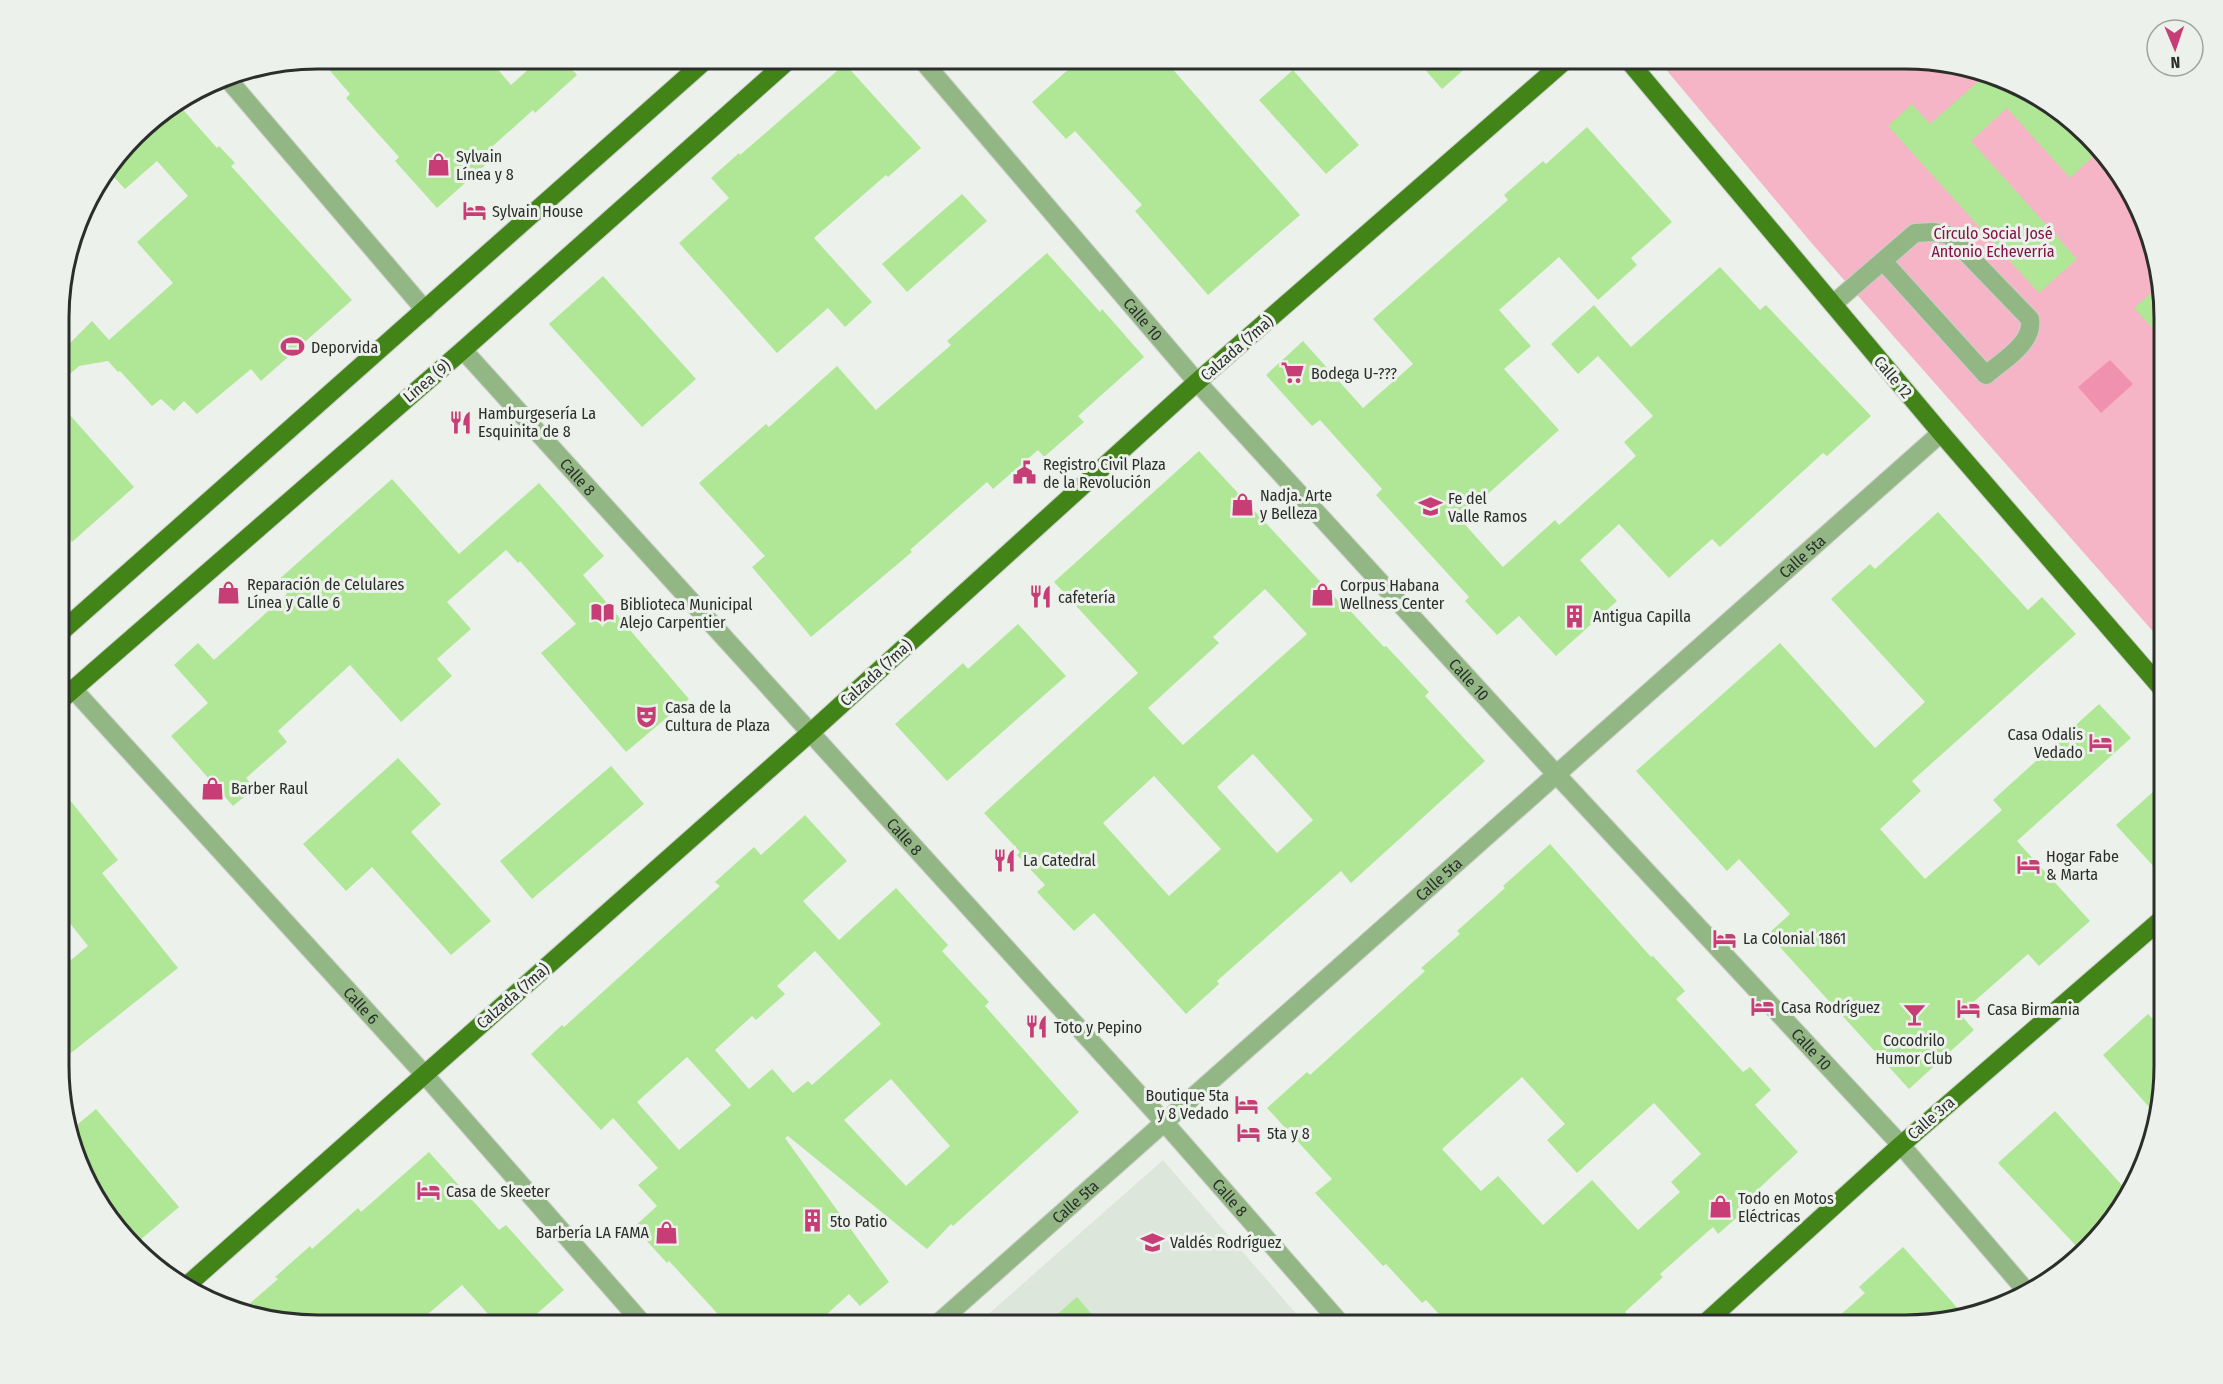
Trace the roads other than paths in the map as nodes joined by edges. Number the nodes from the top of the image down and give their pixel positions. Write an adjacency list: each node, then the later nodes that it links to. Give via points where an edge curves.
1 (695, 69): 9 (main road)
2 (778, 69): 10 (main road, Línea (9))
3 (930, 69): 11 (street, Calle 10)
4 (1554, 69): 11 (main road, Calzada (7ma))
5 (1636, 69): 8 (main road, Calle 12)
6 (232, 84): 9 (street)
7 (1883, 261): 7 (street, via 1986,375 2025,341 2030,319 1949,235 1916,233); 8 (street)
8 (1833, 304): 12 (main road, Calle 12)
9 (425, 310): 13 (main road)
10 (463, 350): 15 (main road, Línea (9)); 17 (street, Calle 8)
11 (1197, 382): 17 (main road, Calzada (7ma)); 18 (street, Calle 10)
12 (1941, 433): 14 (main road, Calle 12); 18 (street, Calle 5ta)
13 (69, 625)
14 (2154, 679)
15 (69, 692)
16 (69, 696): 20 (street, Calle 6)
17 (810, 733): 20 (main road, Calzada (7ma)); 21 (street, Calle 8)
18 (1557, 774): 21 (street, Calle 5ta); 22 (street, Calle 10)
19 (2154, 926): 22 (main road, Calle 3ra)
20 (424, 1074): 23 (main road, Calzada (7ma)); 25 (street, Calle 6)
21 (1164, 1122): 26 (street, Calle 5ta); 27 (street, Calle 8)
22 (1901, 1145): 24 (street, Calle 10); 28 (main road, Calle 3ra)
23 (192, 1281)
24 (2022, 1286)
25 (635, 1315)
26 (947, 1315)
27 (1333, 1315)
28 (1714, 1315)

